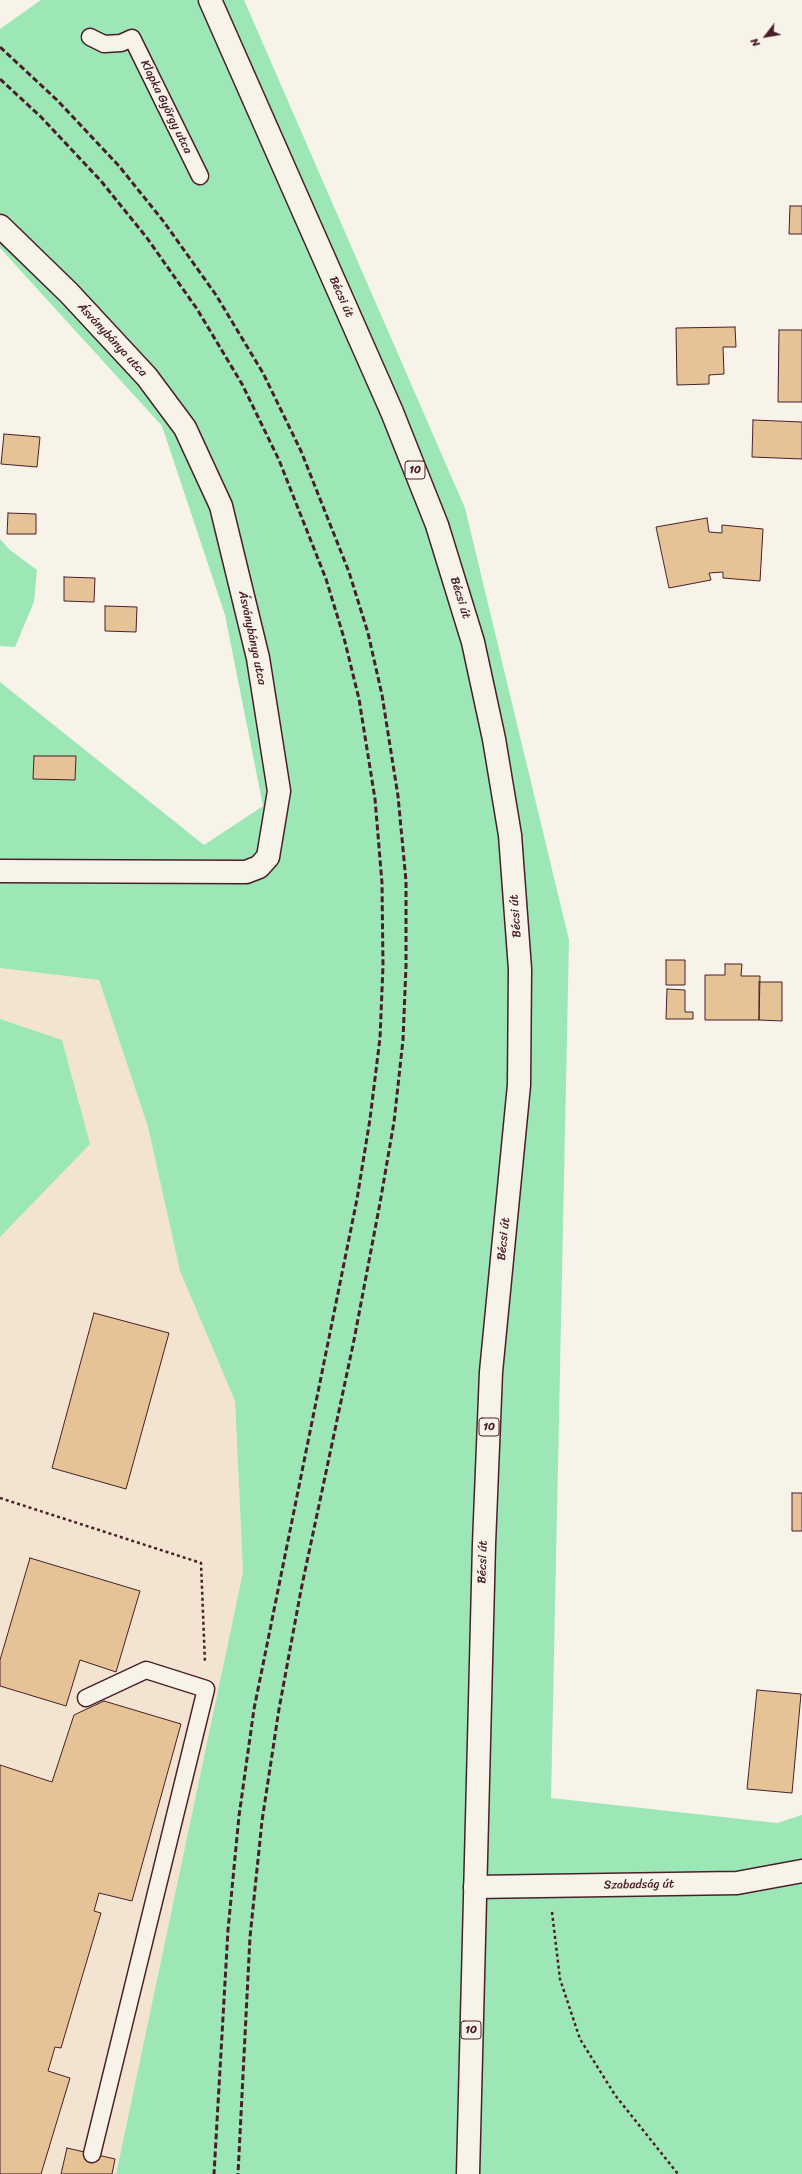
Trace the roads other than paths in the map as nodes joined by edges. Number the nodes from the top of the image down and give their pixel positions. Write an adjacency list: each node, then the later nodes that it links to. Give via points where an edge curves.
1 (210, 0): 8 (main road, Bécsi út / 10, via 392,412 437,525 473,642 494,739 510,835 520,969 519,1085 491,1372)
2 (90, 37): 3 (lane, Klapka György utca, via 104,44 121,43 132,38)
3 (200, 176)
4 (0, 226): 5 (main road, Ásványbánya utca, via 147,377 184,428 221,506 258,658 279,791 268,857 259,867 246,872)
5 (0, 871)
6 (86, 1698): 9 (lane, via 146,1670 206,1689)
7 (802, 1871): 8 (main road, Szabadság út, via 736,1883)
8 (475, 1887): 10 (main road, 10)
9 (92, 2154)
10 (468, 2174)

